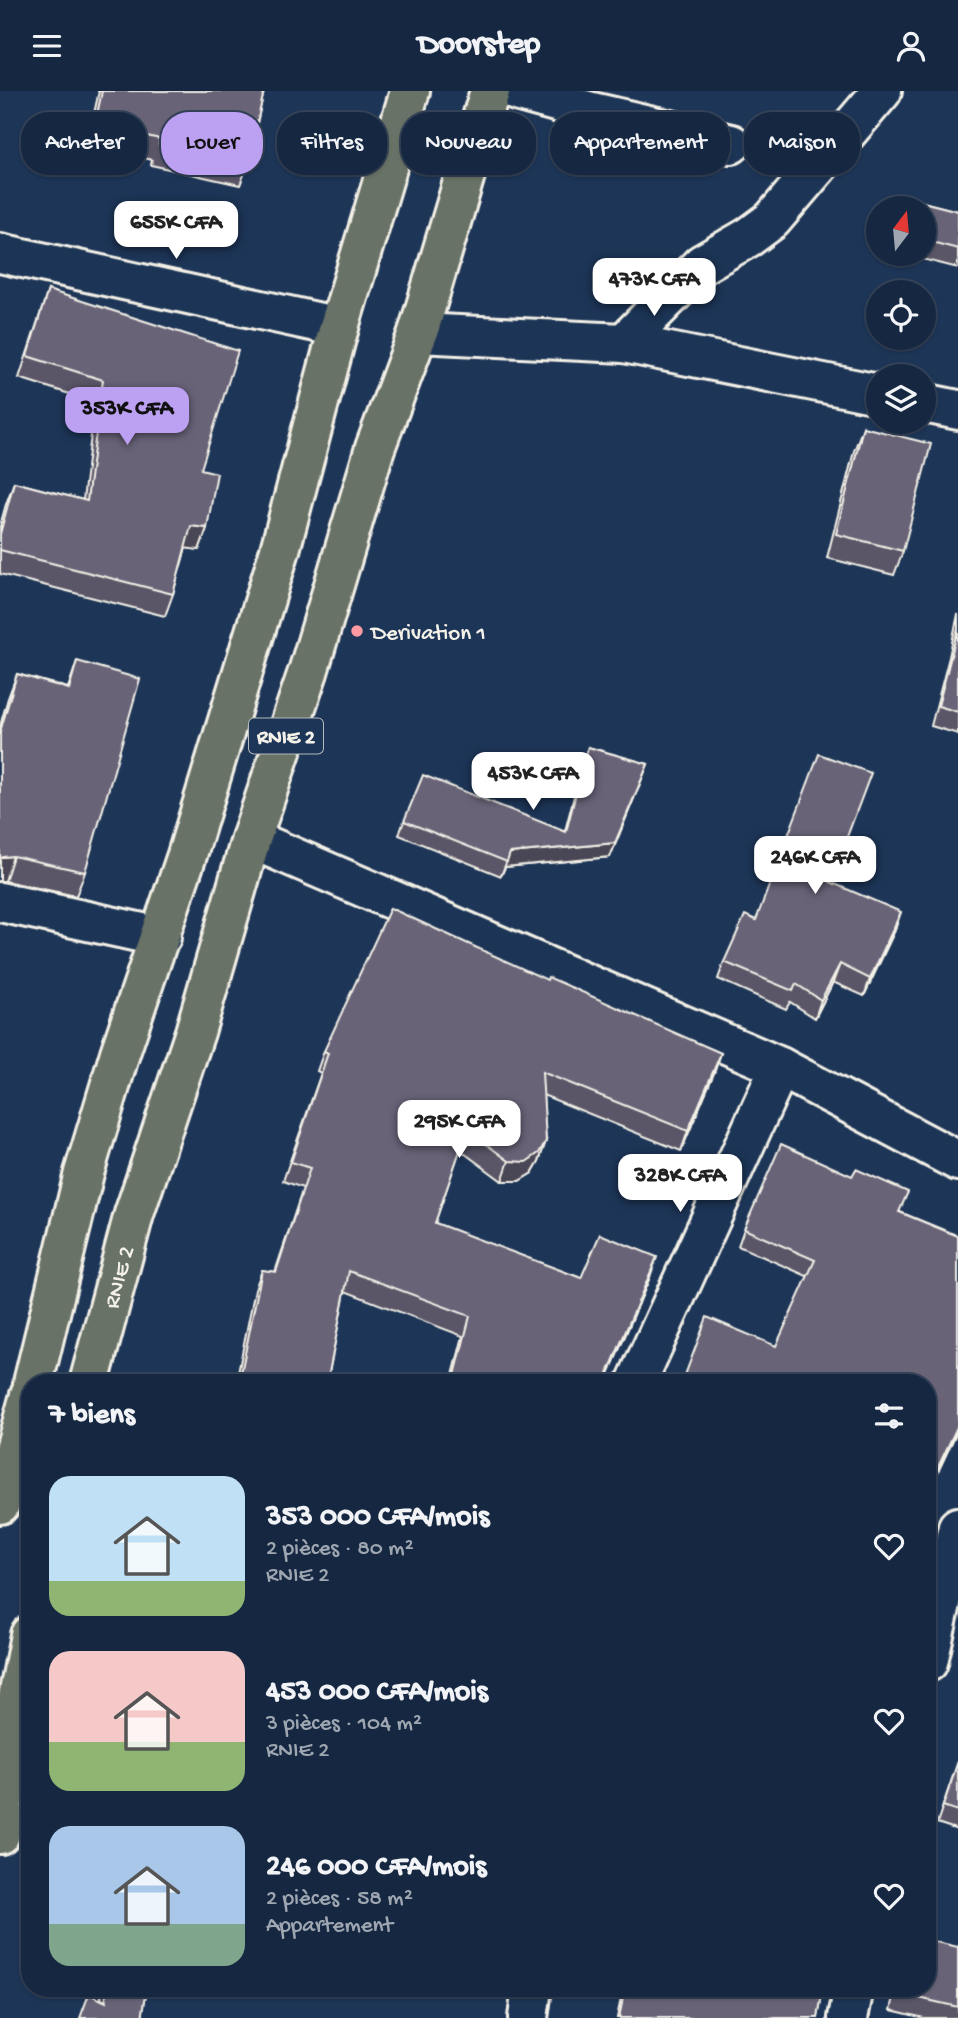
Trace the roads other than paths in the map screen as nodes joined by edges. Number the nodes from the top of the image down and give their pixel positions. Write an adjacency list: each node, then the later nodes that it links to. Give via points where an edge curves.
1 (410, 91): 7 (highway, RNIE 2 / RNIE 2)
2 (490, 91): 8 (highway, RNIE 2 / RNIE 2)
3 (516, 91): 5 (street)
4 (882, 91): 9 (street, via 772,221 702,264)
5 (731, 144)
6 (0, 253): 7 (street)
7 (339, 327): 15 (highway, RNIE 2 / RNIE 2, via 280,550)
8 (418, 333): 9 (street); 13 (highway, RNIE 2 / RNIE 2, via 375,448 308,672)
9 (624, 343): 10 (street)
10 (866, 392)
11 (936, 405): 12 (street)
12 (958, 410)
13 (251, 839): 16 (street); 19 (highway, RNIE 2 / RNIE 2, via 199,1020 134,1214)
14 (0, 902): 15 (street)
15 (161, 937): 18 (highway, RNIE 2 / RNIE 2, via 84,1173)
16 (780, 1067): 17 (street); 20 (street)
17 (958, 1161)
18 (35, 1374)
19 (91, 1374)
20 (640, 1374)
21 (21, 1428): 22 (highway)
22 (0, 1504)
23 (958, 1527): 24 (street)
24 (936, 1626)
25 (21, 1682): 26 (highway)
26 (0, 1834)
27 (531, 1997): 29 (street)
28 (852, 1997): 30 (street)
29 (528, 2018)
30 (848, 2018)

